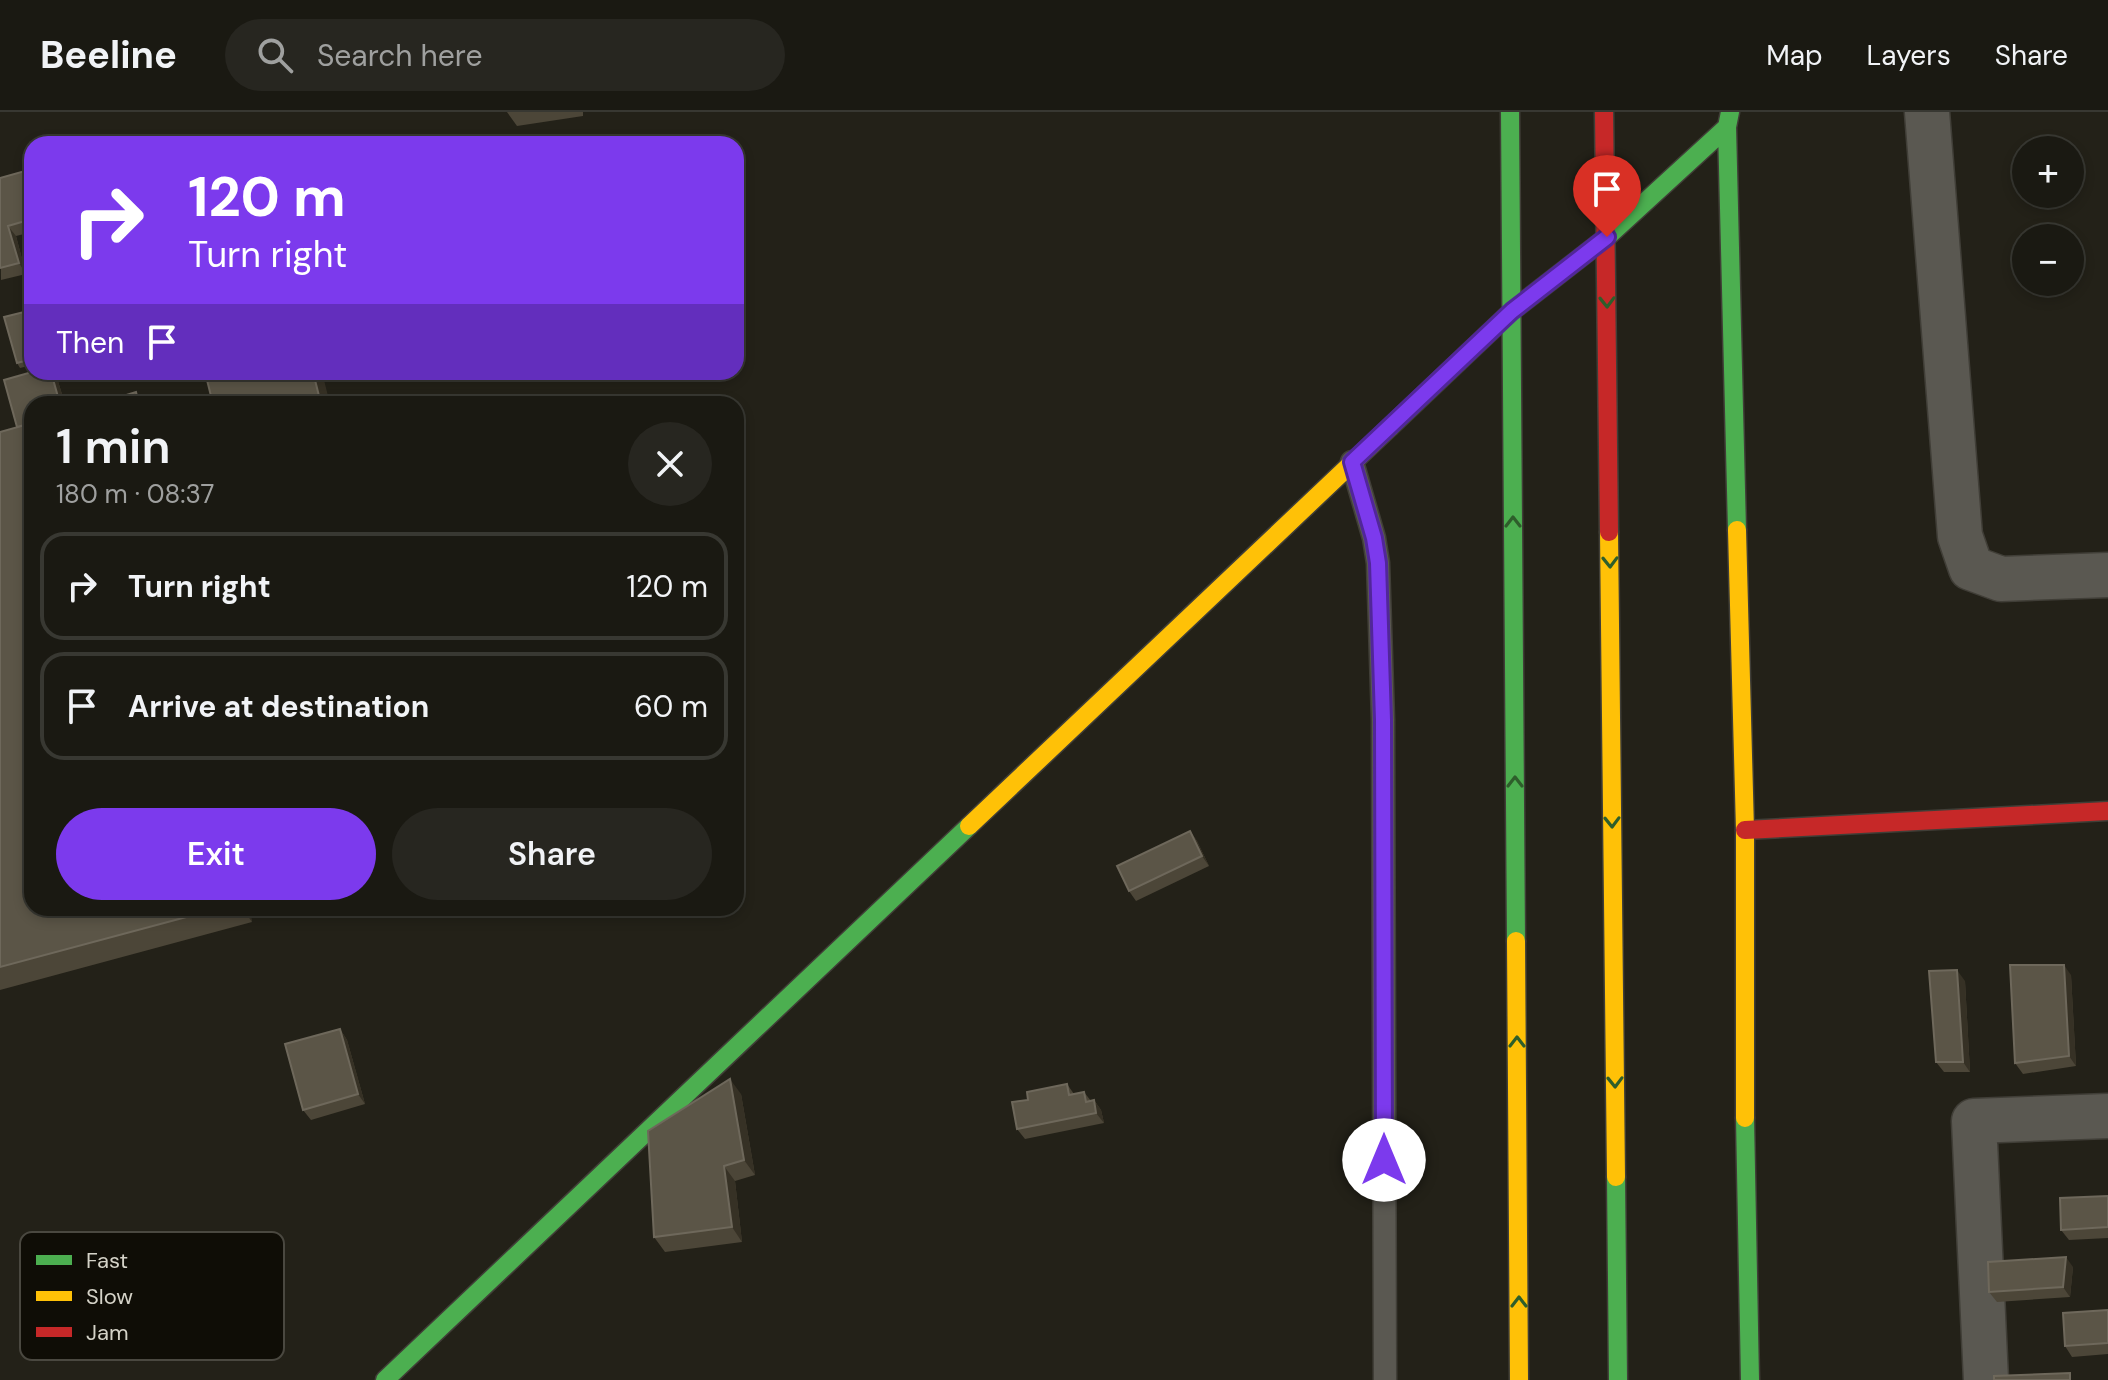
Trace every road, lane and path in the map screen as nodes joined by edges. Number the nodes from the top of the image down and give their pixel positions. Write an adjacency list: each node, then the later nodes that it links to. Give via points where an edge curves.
1 (1510, 112): 6 (street)
2 (1604, 112): 5 (street)
3 (1927, 112): 8 (street, via 1960,536 1971,568 2001,579)
4 (1728, 119): 5 (street); 10 (street)
5 (1607, 237): 6 (street); 15 (street, one-way to 15)
6 (1512, 311): 7 (street); 14 (street, one-way to 6)
7 (1352, 462): 12 (street); 13 (lane, via 1378,563)
8 (2108, 575)
9 (2108, 811): 10 (street)
10 (1745, 830): 16 (street)
11 (2108, 1116): 17 (street, via 1974,1121)
12 (385, 1380)
13 (1385, 1380)
14 (1519, 1380)
15 (1618, 1380)
16 (1750, 1380)
17 (1986, 1380)

